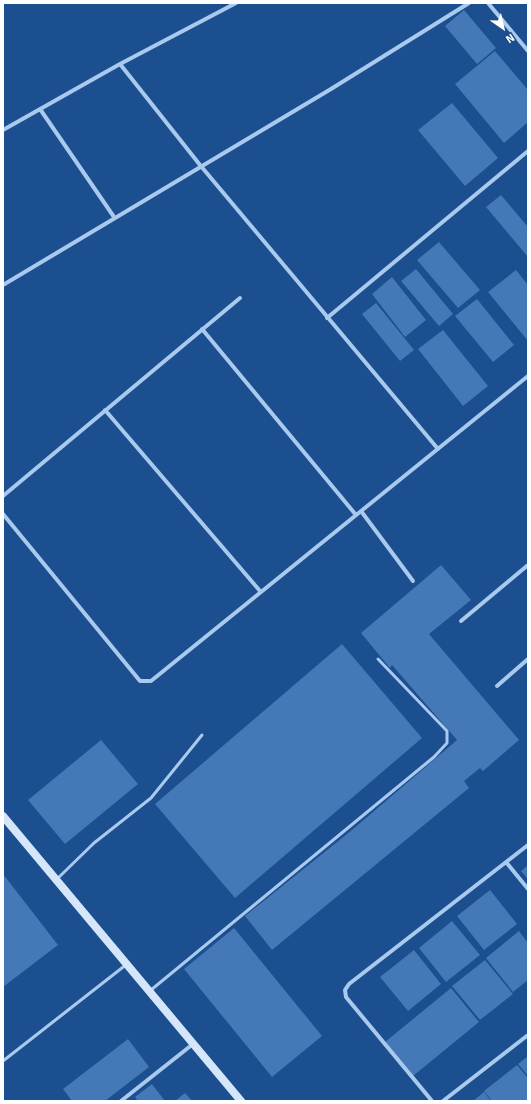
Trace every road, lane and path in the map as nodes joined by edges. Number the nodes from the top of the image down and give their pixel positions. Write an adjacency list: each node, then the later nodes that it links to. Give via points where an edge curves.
1 (236, 3): 5 (street)
2 (468, 3): 9 (street, via 331,89)
3 (488, 3): 4 (street)
4 (528, 52)
5 (120, 64): 6 (street); 9 (street)
6 (40, 109): 7 (street); 10 (street)
7 (3, 130)
8 (528, 151): 13 (street)
9 (200, 166): 10 (street); 13 (street)
10 (114, 217): 11 (street)
11 (3, 285)
12 (240, 298): 14 (street)
13 (327, 318): 17 (street)
14 (202, 329): 16 (street); 21 (street)
15 (528, 376): 17 (street)
16 (105, 410): 18 (street); 24 (street)
17 (438, 449): 19 (street)
18 (3, 496)
19 (361, 511): 21 (street); 23 (street)
20 (3, 514): 24 (street, via 140,681 151,681)
21 (356, 515): 24 (street)
22 (528, 565): 25 (street)
23 (413, 581)
24 (260, 591)
25 (461, 620)
26 (378, 659): 36 (lane, via 446,731 447,743 428,762)
27 (528, 659): 28 (street)
28 (497, 686)
29 (202, 735): 33 (lane, via 151,798 94,843)
30 (3, 816): 33 (street)
31 (528, 845): 32 (street)
32 (506, 862): 34 (street); 42 (street, via 349,984 345,990 346,998)
33 (56, 880): 35 (street)
34 (528, 889)
35 (127, 964): 36 (street); 39 (lane)
36 (149, 992): 38 (street)
37 (528, 1035): 43 (street)
38 (194, 1044): 40 (street); 41 (street)
39 (3, 1061)
40 (121, 1101)
41 (241, 1101)
42 (432, 1101)
43 (443, 1101)

